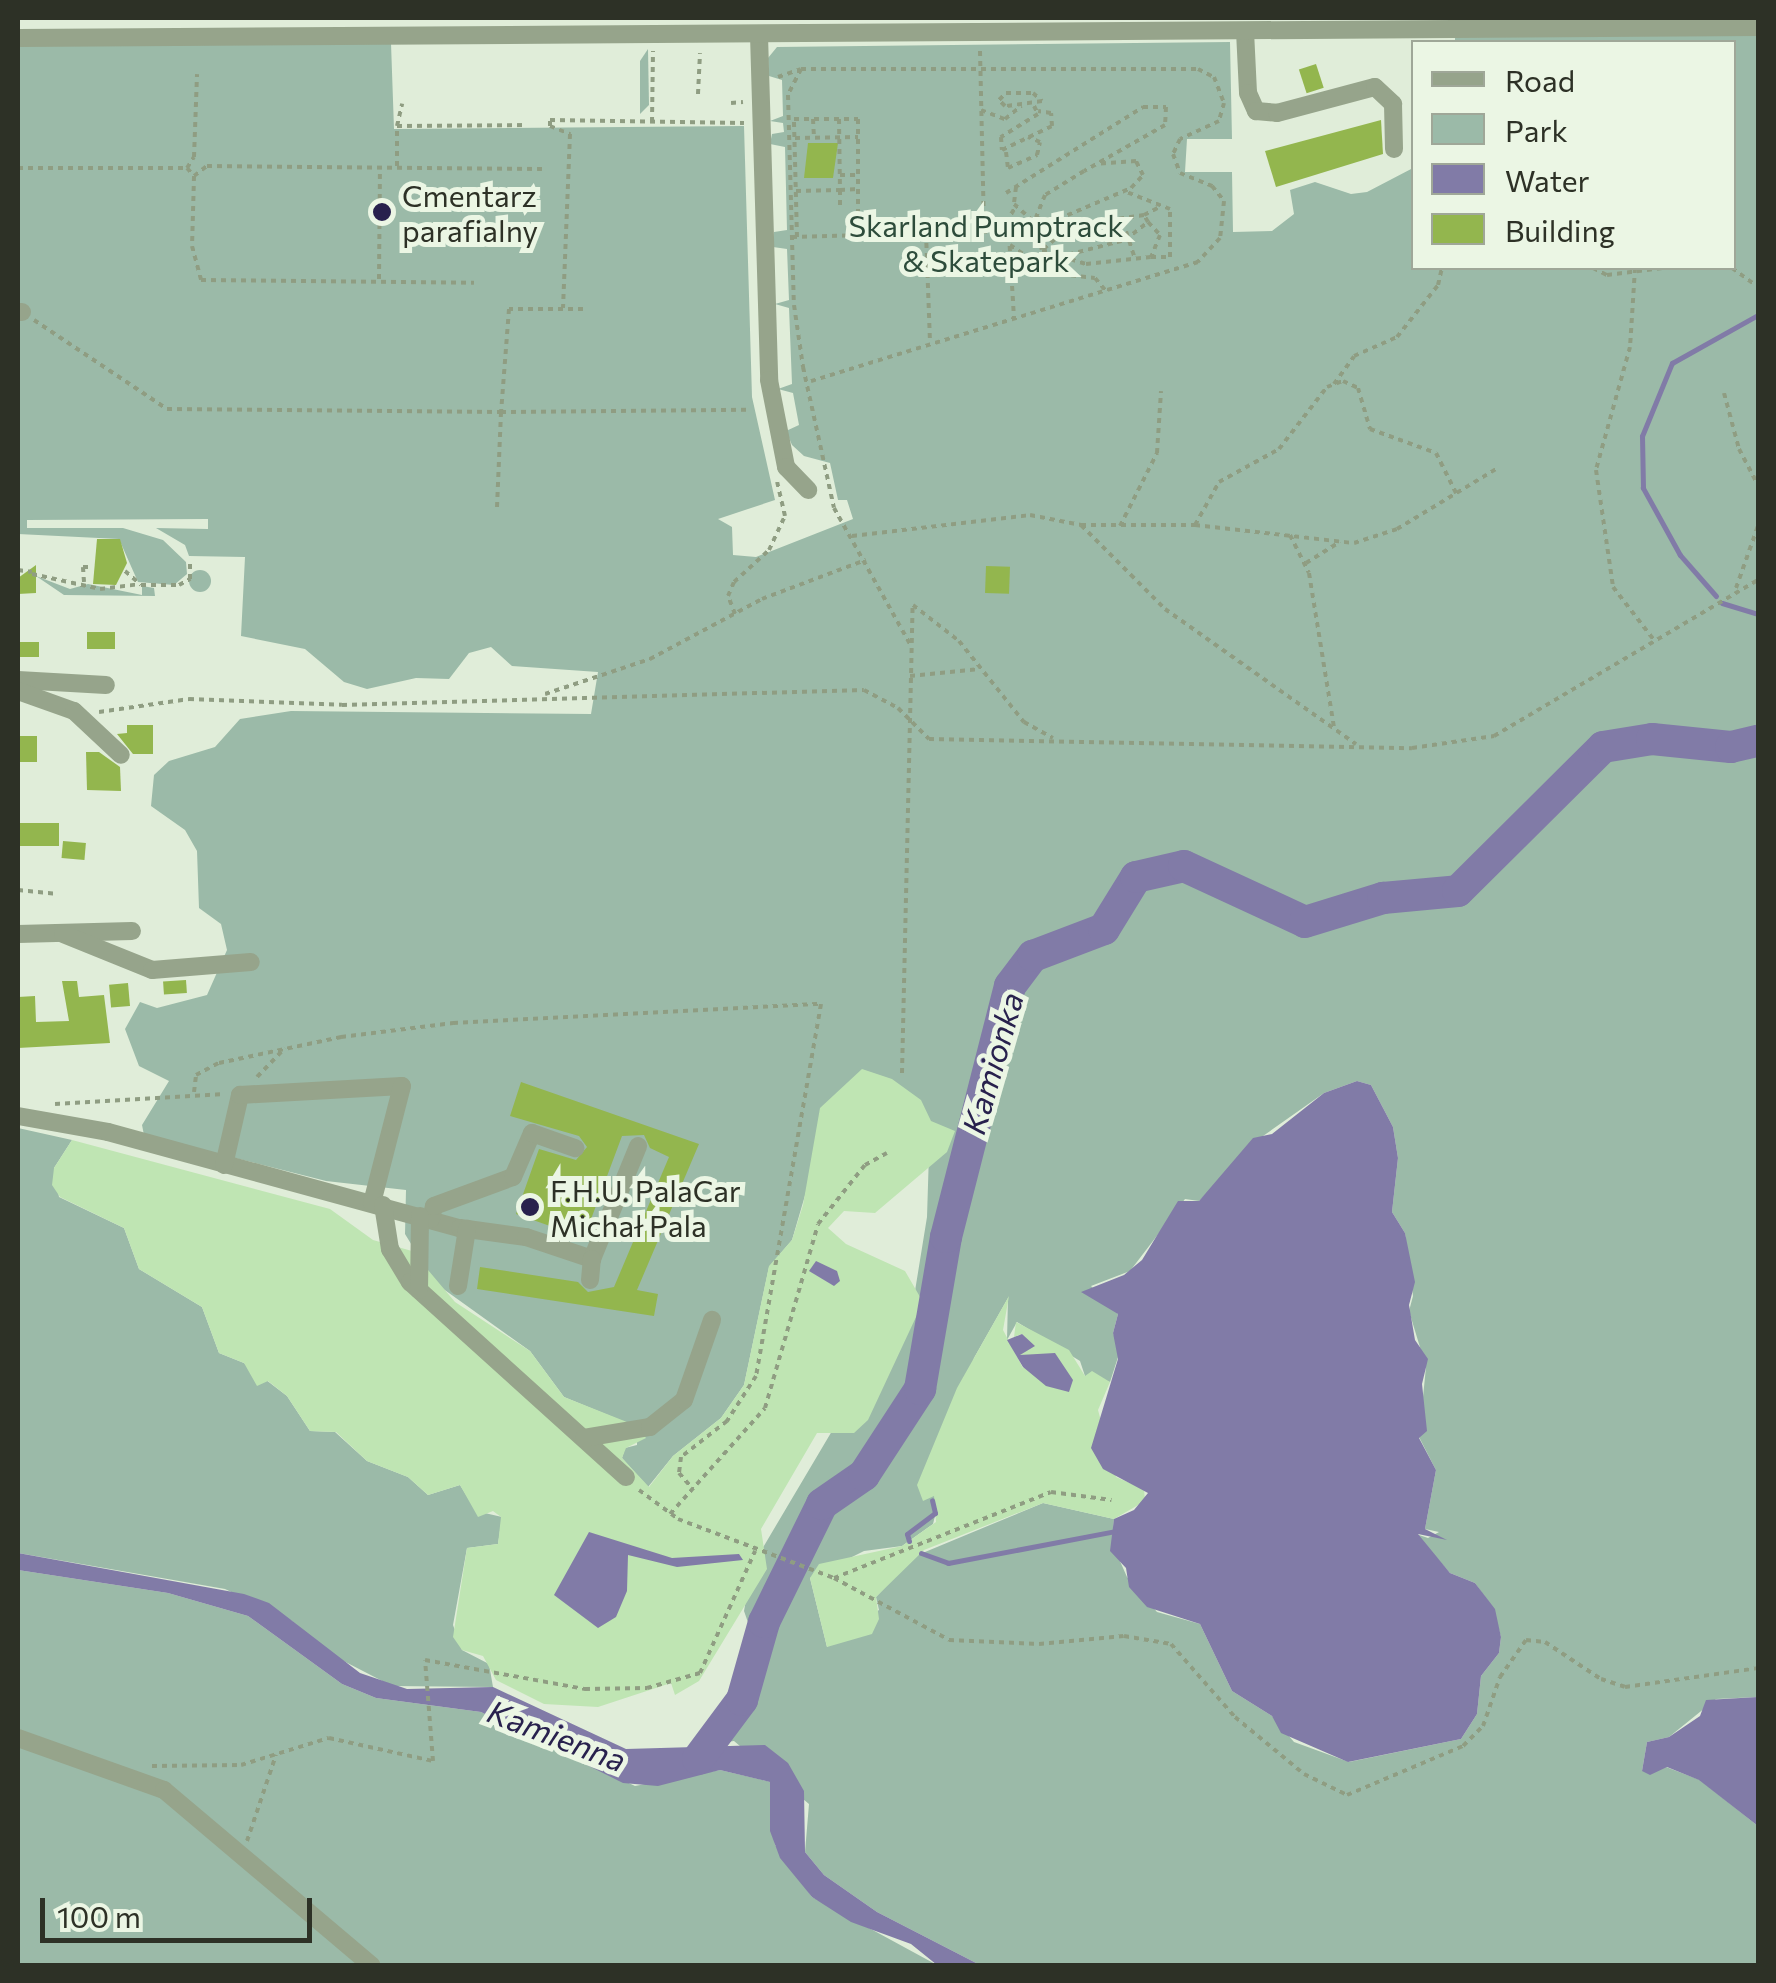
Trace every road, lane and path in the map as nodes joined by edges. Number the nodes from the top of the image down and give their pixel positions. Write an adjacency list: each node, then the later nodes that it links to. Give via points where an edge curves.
1 (1185, 25): 4 (street); 5 (street)
2 (631, 26): 5 (street); 6 (street)
3 (1758, 27): 4 (street)
4 (1245, 31): 35 (street, via 1248,93 1256,111 1277,114 1375,87 1393,104)
5 (759, 34): 92 (street, via 769,380 786,467)
6 (18, 38)
7 (980, 46): 11 (path)
8 (714, 48): 14 (path, via 700,48)
9 (662, 49): 25 (path, via 653,52)
10 (801, 69): 11 (path); 13 (path); 63 (path, via 788,96)
11 (981, 71): 20 (path); 77 (path, via 1198,69 1218,84 1224,103 1219,120 1180,139 1172,154 1180,173 1212,186 1224,201 1220,238 1183,271)
12 (196, 74): 38 (path)
13 (771, 74)
14 (698, 94)
15 (750, 94): 16 (path, via 746,102)
16 (731, 103)
17 (402, 104): 27 (path)
18 (1021, 106): 19 (path); 19 (path, via 1005,106 1000,97 1033,92 1042,101); 24 (path)
19 (1034, 106): 21 (path)
20 (982, 110): 24 (path); 60 (path)
21 (1038, 111): 28 (path); 31 (path, via 1051,113 1054,123)
22 (813, 119): 23 (path); 32 (path, via 794,119); 33 (path)
23 (839, 119): 30 (path, via 858,119); 34 (path)
24 (1006, 119): 28 (path)
25 (652, 122): 29 (path, via 746,123); 78 (path, via 550,120 570,134)
26 (526, 125): 27 (path)
27 (397, 126): 40 (path)
28 (1014, 128): 36 (path, via 999,140)
29 (750, 130)
30 (858, 137): 34 (path); 45 (path)
31 (1026, 137): 36 (path); 36 (path, via 1040,142 1037,156 1008,168)
32 (795, 138): 33 (path); 51 (path)
33 (814, 138): 34 (path)
34 (839, 138): 44 (path)
35 (1394, 149)
36 (1006, 152)
37 (1097, 164): 47 (path, via 1164,125 1166,108 1143,107); 50 (path, via 1141,164 1140,181); 50 (path, via 1045,196 1036,217 1049,223)
38 (190, 166): 41 (path); 43 (path); 46 (path)
39 (380, 166): 40 (path); 43 (path); 74 (path)
40 (397, 166): 42 (path)
41 (18, 168)
42 (542, 169)
43 (200, 170): 46 (path)
44 (840, 175): 45 (path); 49 (path)
45 (858, 175): 48 (path)
46 (194, 176): 74 (path, via 192,246 200,280)
47 (1016, 187): 52 (path); 54 (path)
48 (858, 189): 49 (path); 62 (path)
49 (840, 190): 51 (path); 53 (path)
50 (1124, 190): 55 (path)
51 (796, 191): 63 (path)
52 (1006, 193)
53 (840, 205)
54 (1016, 206): 59 (path); 66 (path, via 1037,225)
55 (1160, 206): 56 (path); 67 (path, via 1173,216 1174,251 1164,260)
56 (1144, 215): 57 (path); 58 (path)
57 (1123, 220): 64 (path); 66 (path, via 1070,226)
58 (1148, 222): 64 (path); 67 (path, via 1160,235)
59 (1001, 231): 60 (path); 65 (path)
60 (984, 232): 61 (path)
61 (926, 233): 62 (path); 82 (path)
62 (858, 235): 63 (path)
63 (795, 237): 83 (path, via 794,306)
64 (1125, 240): 68 (path); 69 (path)
65 (1010, 246): 77 (path, via 1051,273 1095,278); 81 (path)
66 (1042, 250): 68 (path)
67 (1151, 256): 69 (path)
68 (1059, 257): 69 (path, via 1086,264)
69 (1136, 259)
70 (1442, 270): 84 (path, via 1438,286 1396,337 1354,356)
71 (1597, 270): 73 (path)
72 (1735, 270): 76 (path)
73 (1635, 271): 113 (path, via 1630,347 1596,470 1613,587)
74 (379, 279): 75 (path)
75 (474, 283)
76 (1754, 284)
77 (1106, 290): 81 (path)
78 (564, 308): 79 (path); 88 (path, via 510,309)
79 (583, 308)
80 (20, 312): 88 (path, via 166,409)
81 (1014, 319): 82 (path)
82 (930, 346): 83 (path)
83 (811, 382): 100 (path, via 830,490)
84 (1334, 384): 93 (path, via 1358,388 1370,429 1436,452); 95 (path, via 1279,449 1219,482)
85 (1161, 392): 98 (path, via 1157,453)
86 (1724, 392): 91 (path, via 1738,449)
87 (748, 410): 88 (path)
88 (501, 412): 94 (path)
89 (773, 464): 112 (path, via 784,516 769,550 734,582 728,596)
90 (1496, 469): 93 (path)
91 (1758, 485)
92 (808, 490)
93 (1456, 493): 101 (path, via 1384,535)
94 (497, 508)
95 (1195, 524): 98 (path); 99 (path)
96 (1080, 525): 98 (path); 100 (path, via 1030,515); 123 (path, via 1165,609)
97 (1758, 526): 111 (path)
98 (1120, 528)
99 (1290, 535): 101 (path); 104 (path)
100 (852, 536): 102 (path)
101 (1340, 542): 104 (path)
102 (866, 560): 112 (path); 114 (path)
103 (190, 562): 110 (path, via 185,585)
104 (1305, 564): 123 (path)
105 (94, 567): 109 (path, via 83,567)
106 (18, 570): 109 (path)
107 (125, 571): 110 (path)
108 (1758, 580): 111 (path)
109 (84, 582): 110 (path, via 111,589)
110 (138, 584)
111 (1736, 588): 113 (path)
112 (734, 614): 120 (path, via 650,659)
113 (1654, 640): 125 (path, via 1494,736 1412,748)
114 (911, 646): 115 (path, via 913,605 959,641); 116 (path)
115 (980, 669): 116 (path); 124 (path, via 1024,722)
116 (910, 676): 122 (path)
117 (18, 680): 118 (street)
118 (106, 685)
119 (18, 692): 121 (street)
120 (534, 696): 121 (path, via 342,705 189,699 118,712); 122 (path, via 864,690 898,708)
121 (74, 711): 126 (street)
122 (910, 724): 124 (path, via 928,739); 134 (path)
123 (1334, 728): 125 (path)
124 (1057, 740): 125 (path)
125 (1357, 745)
126 (122, 755)
127 (18, 890): 128 (path)
128 (58, 894)
129 (132, 931): 131 (street)
130 (18, 934): 131 (street)
131 (63, 934): 132 (street, via 152,970)
132 (251, 962)
133 (285, 1048): 135 (path, via 218,1063 196,1075); 136 (path); 152 (path, via 453,1023 820,1004 756,1376 727,1422 681,1456 679,1473)
134 (902, 1073)
135 (194, 1092): 136 (path); 137 (path, via 54,1104)
136 (240, 1095): 141 (street); 142 (street, via 402,1086)
137 (18, 1116): 141 (street)
138 (638, 1146): 145 (street)
139 (576, 1148): 143 (street, via 532,1133 513,1176 434,1206)
140 (887, 1154): 152 (path, via 835,1196 818,1224 765,1408)
141 (224, 1164): 142 (street)
142 (377, 1204): 143 (street); 148 (street, via 390,1249)
143 (426, 1218): 144 (street); 148 (street)
144 (466, 1229): 145 (street, via 526,1237); 147 (street)
145 (592, 1260): 146 (street)
146 (590, 1280)
147 (458, 1286)
148 (419, 1290): 150 (street)
149 (712, 1320): 150 (street, via 684,1400 650,1426)
150 (584, 1438): 151 (street)
151 (630, 1482): 154 (path)
152 (693, 1489): 154 (path)
153 (1112, 1500): 156 (path, via 1051,1492)
154 (670, 1514): 155 (path)
155 (755, 1551): 156 (path); 159 (path, via 700,1673 647,1688 585,1689 425,1660 433,1761 329,1738)
156 (834, 1578): 157 (path, via 949,1640 1038,1644 1124,1636 1171,1644 1235,1718 1304,1774 1346,1795 1462,1746 1483,1726 1509,1658 1526,1640 1558,1648 1601,1679 1644,1684)
157 (1758, 1668)
158 (18, 1738): 161 (street, via 164,1790)
159 (277, 1754): 160 (path, via 226,1767); 161 (path)
160 (146, 1765)
161 (246, 1855): 162 (street)
162 (372, 1966)

